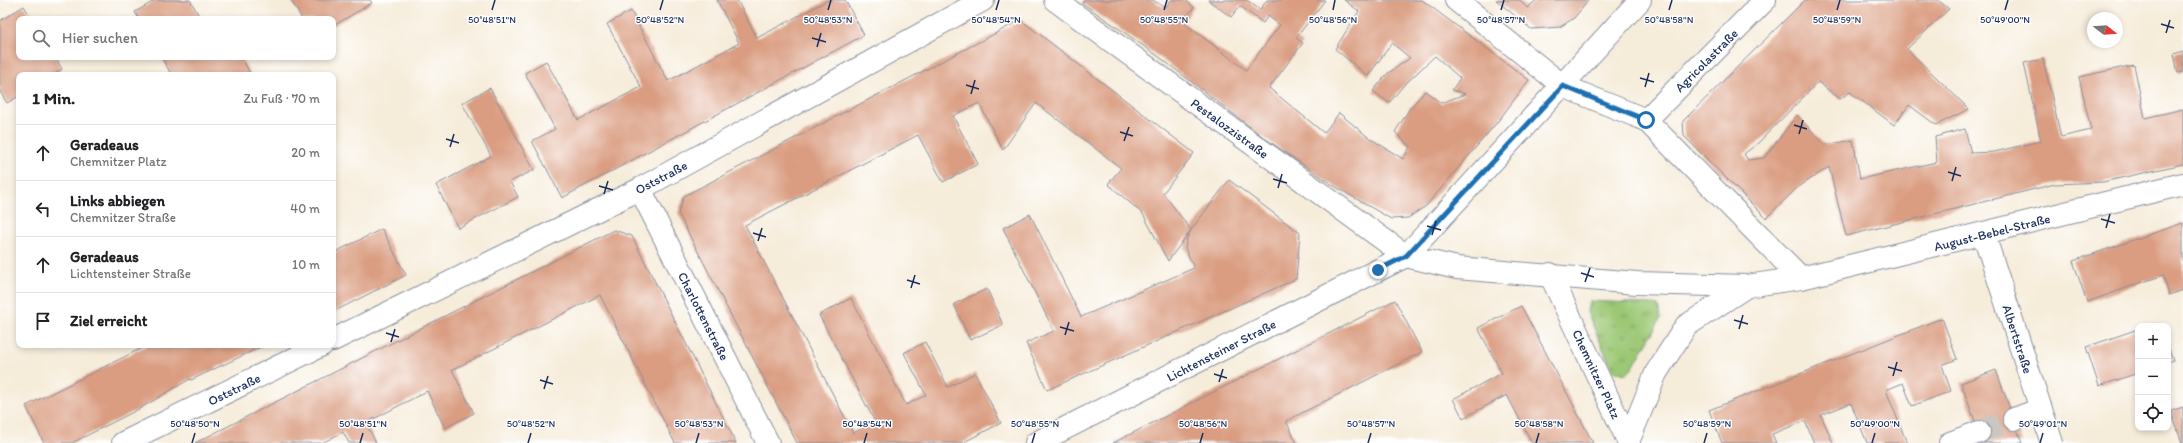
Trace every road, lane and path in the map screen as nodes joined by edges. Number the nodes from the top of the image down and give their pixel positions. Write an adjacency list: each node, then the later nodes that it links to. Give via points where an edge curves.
1 (983, 0): 9 (street, Oststraße)
2 (1055, 0): 11 (street, Pestalozzistraße)
3 (1456, 0): 6 (street)
4 (1640, 0): 6 (street)
5 (1765, 0): 7 (street, Agricolastraße)
6 (1563, 86): 7 (street); 11 (street)
7 (1646, 120): 13 (street)
8 (2183, 184): 10 (street, August-Bebel-Straße)
9 (640, 189): 15 (street, Oststraße); 21 (street, Charlottenstraße)
10 (1984, 235): 13 (street, August-Bebel-Straße); 17 (street, Albertstraße)
11 (1406, 256): 12 (street, Chemnitzer Platz, via 1457,268); 22 (street, Lichtensteiner Straße)
12 (1550, 274): 14 (street, Chemnitzer Platz, via 1636,282); 23 (street, Chemnitzer Platz)
13 (1801, 278): 14 (street, Chemnitzer Platz)
14 (1747, 286): 23 (street, Chemnitzer Platz, via 1686,326 1656,373)
15 (336, 339)
16 (316, 348): 20 (street, Oststraße)
17 (2041, 409): 18 (street); 25 (street, Albertstraße)
18 (2014, 419)
19 (1979, 432): 24 (street)
20 (123, 443)
21 (768, 443)
22 (1036, 443)
23 (1628, 443)
24 (1950, 443)
25 (2052, 443)

